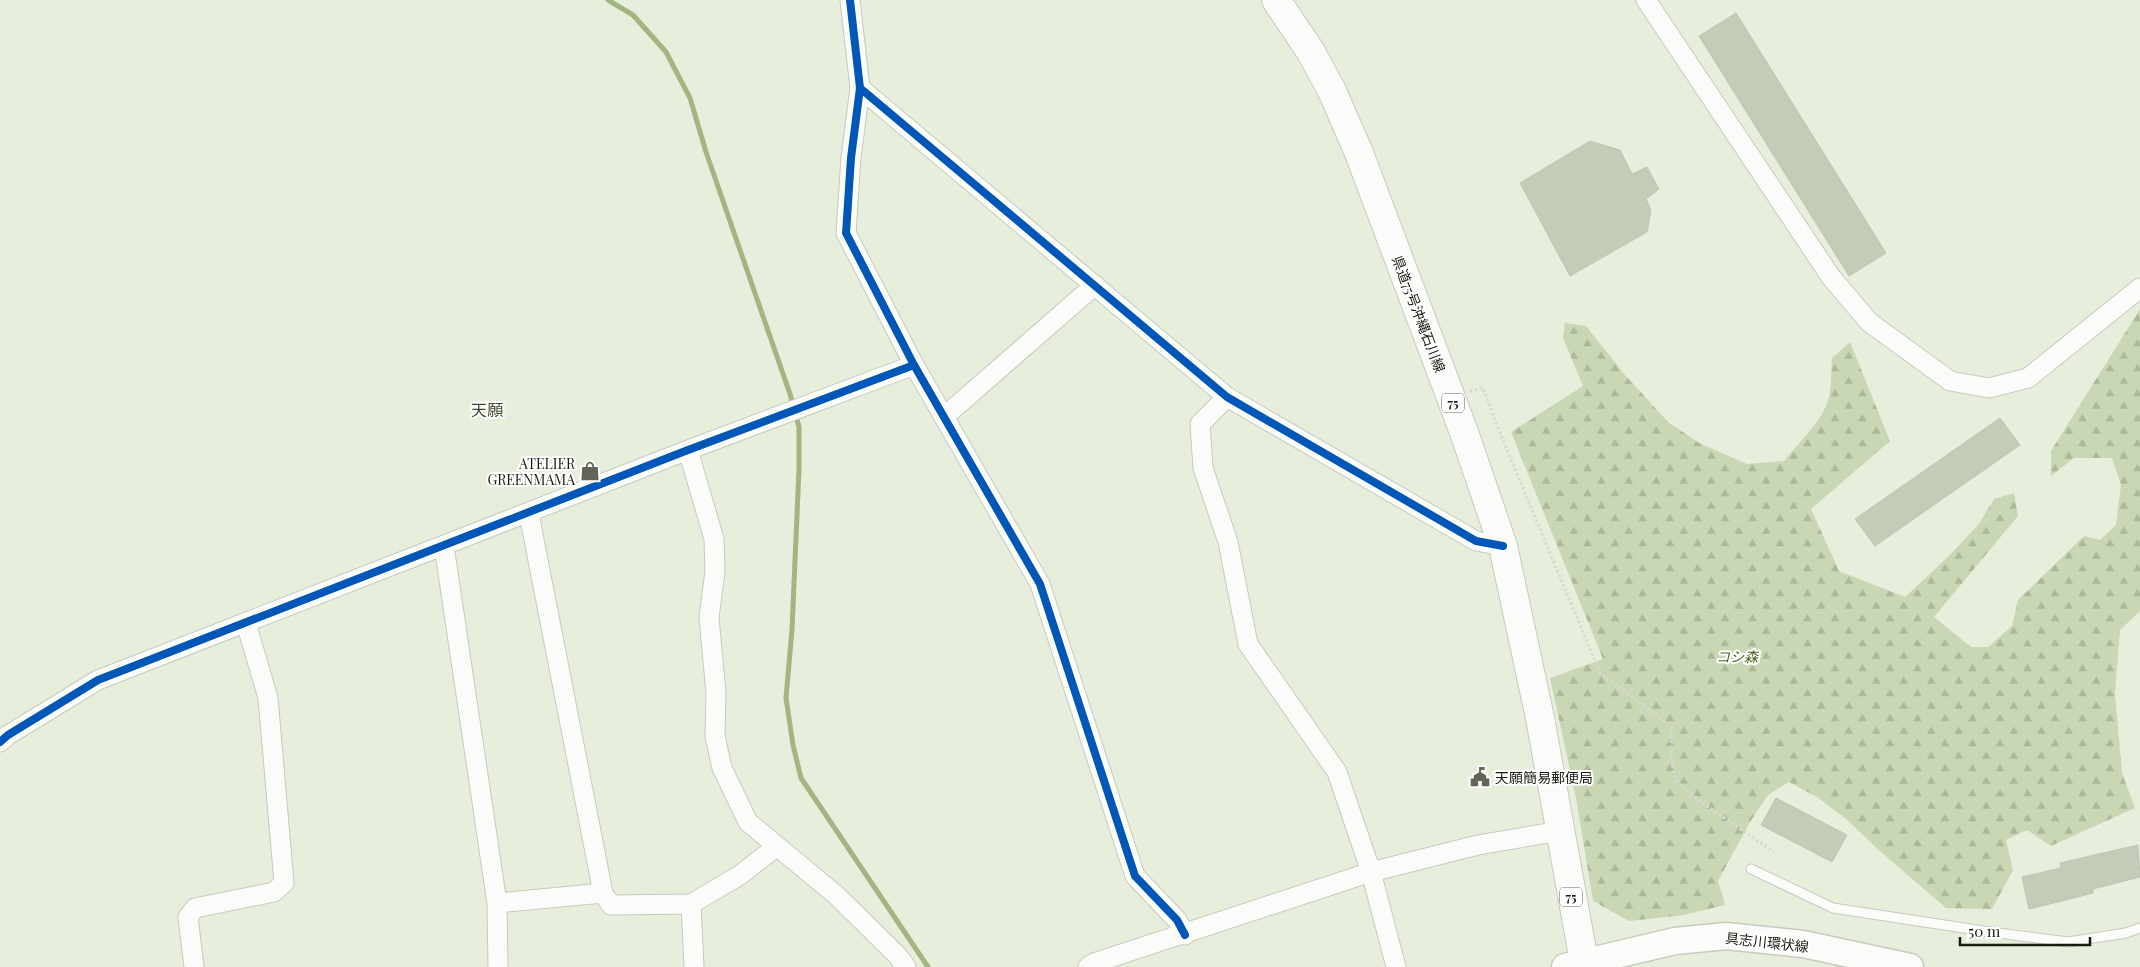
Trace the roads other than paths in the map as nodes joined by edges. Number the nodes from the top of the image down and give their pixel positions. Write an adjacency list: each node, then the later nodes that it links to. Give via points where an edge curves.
1 (850, 0): 4 (street)
2 (1276, 0): 13 (main road, 県道75号沖縄石川線 / 75, via 1311,52 1359,153 1451,396)
3 (1646, 0): 6 (street, via 1831,277 1869,322 1950,381 1989,388 2028,378)
4 (860, 88): 5 (street); 7 (street, via 846,233)
5 (1095, 286): 8 (street); 9 (street)
6 (2140, 288)
7 (914, 365): 9 (street); 10 (street)
8 (1227, 396): 13 (street, via 1476,541); 19 (street, via 1200,424 1203,468 1228,542 1248,644 1337,772)
9 (945, 416): 24 (street, via 1040,584 1135,876)
10 (688, 450): 11 (street); 17 (street, via 714,539 715,571 710,618 716,693 715,736 722,768 748,822)
11 (529, 514): 12 (street); 20 (street)
12 (444, 546): 14 (street); 21 (street)
13 (1503, 546): 16 (main road, 県道75号沖縄石川線 / 75, via 1540,718)
14 (246, 623): 15 (street, via 98,680); 26 (street, via 268,698 284,883 274,892 195,908 188,916)
15 (0, 742)
16 (1560, 831): 19 (street, via 1478,845); 25 (main road, 県道75号沖縄石川線 / 75)
17 (776, 847): 22 (street, via 740,875); 29 (street, via 836,895)
18 (1751, 869): 23 (lane, via 1833,908 1990,932 2068,942)
19 (1371, 872): 24 (street); 31 (street)
20 (603, 892): 21 (street); 22 (street, via 611,905)
21 (497, 903): 27 (street)
22 (692, 904): 28 (street)
23 (2140, 928)
24 (1186, 934): 30 (street)
25 (1578, 965): 32 (main road, 具志川環状線, via 1675,941 1726,936 1803,944)
26 (194, 967)
27 (498, 967)
28 (694, 967)
29 (906, 967)
30 (1088, 967)
31 (1396, 967)
32 (1910, 967)

